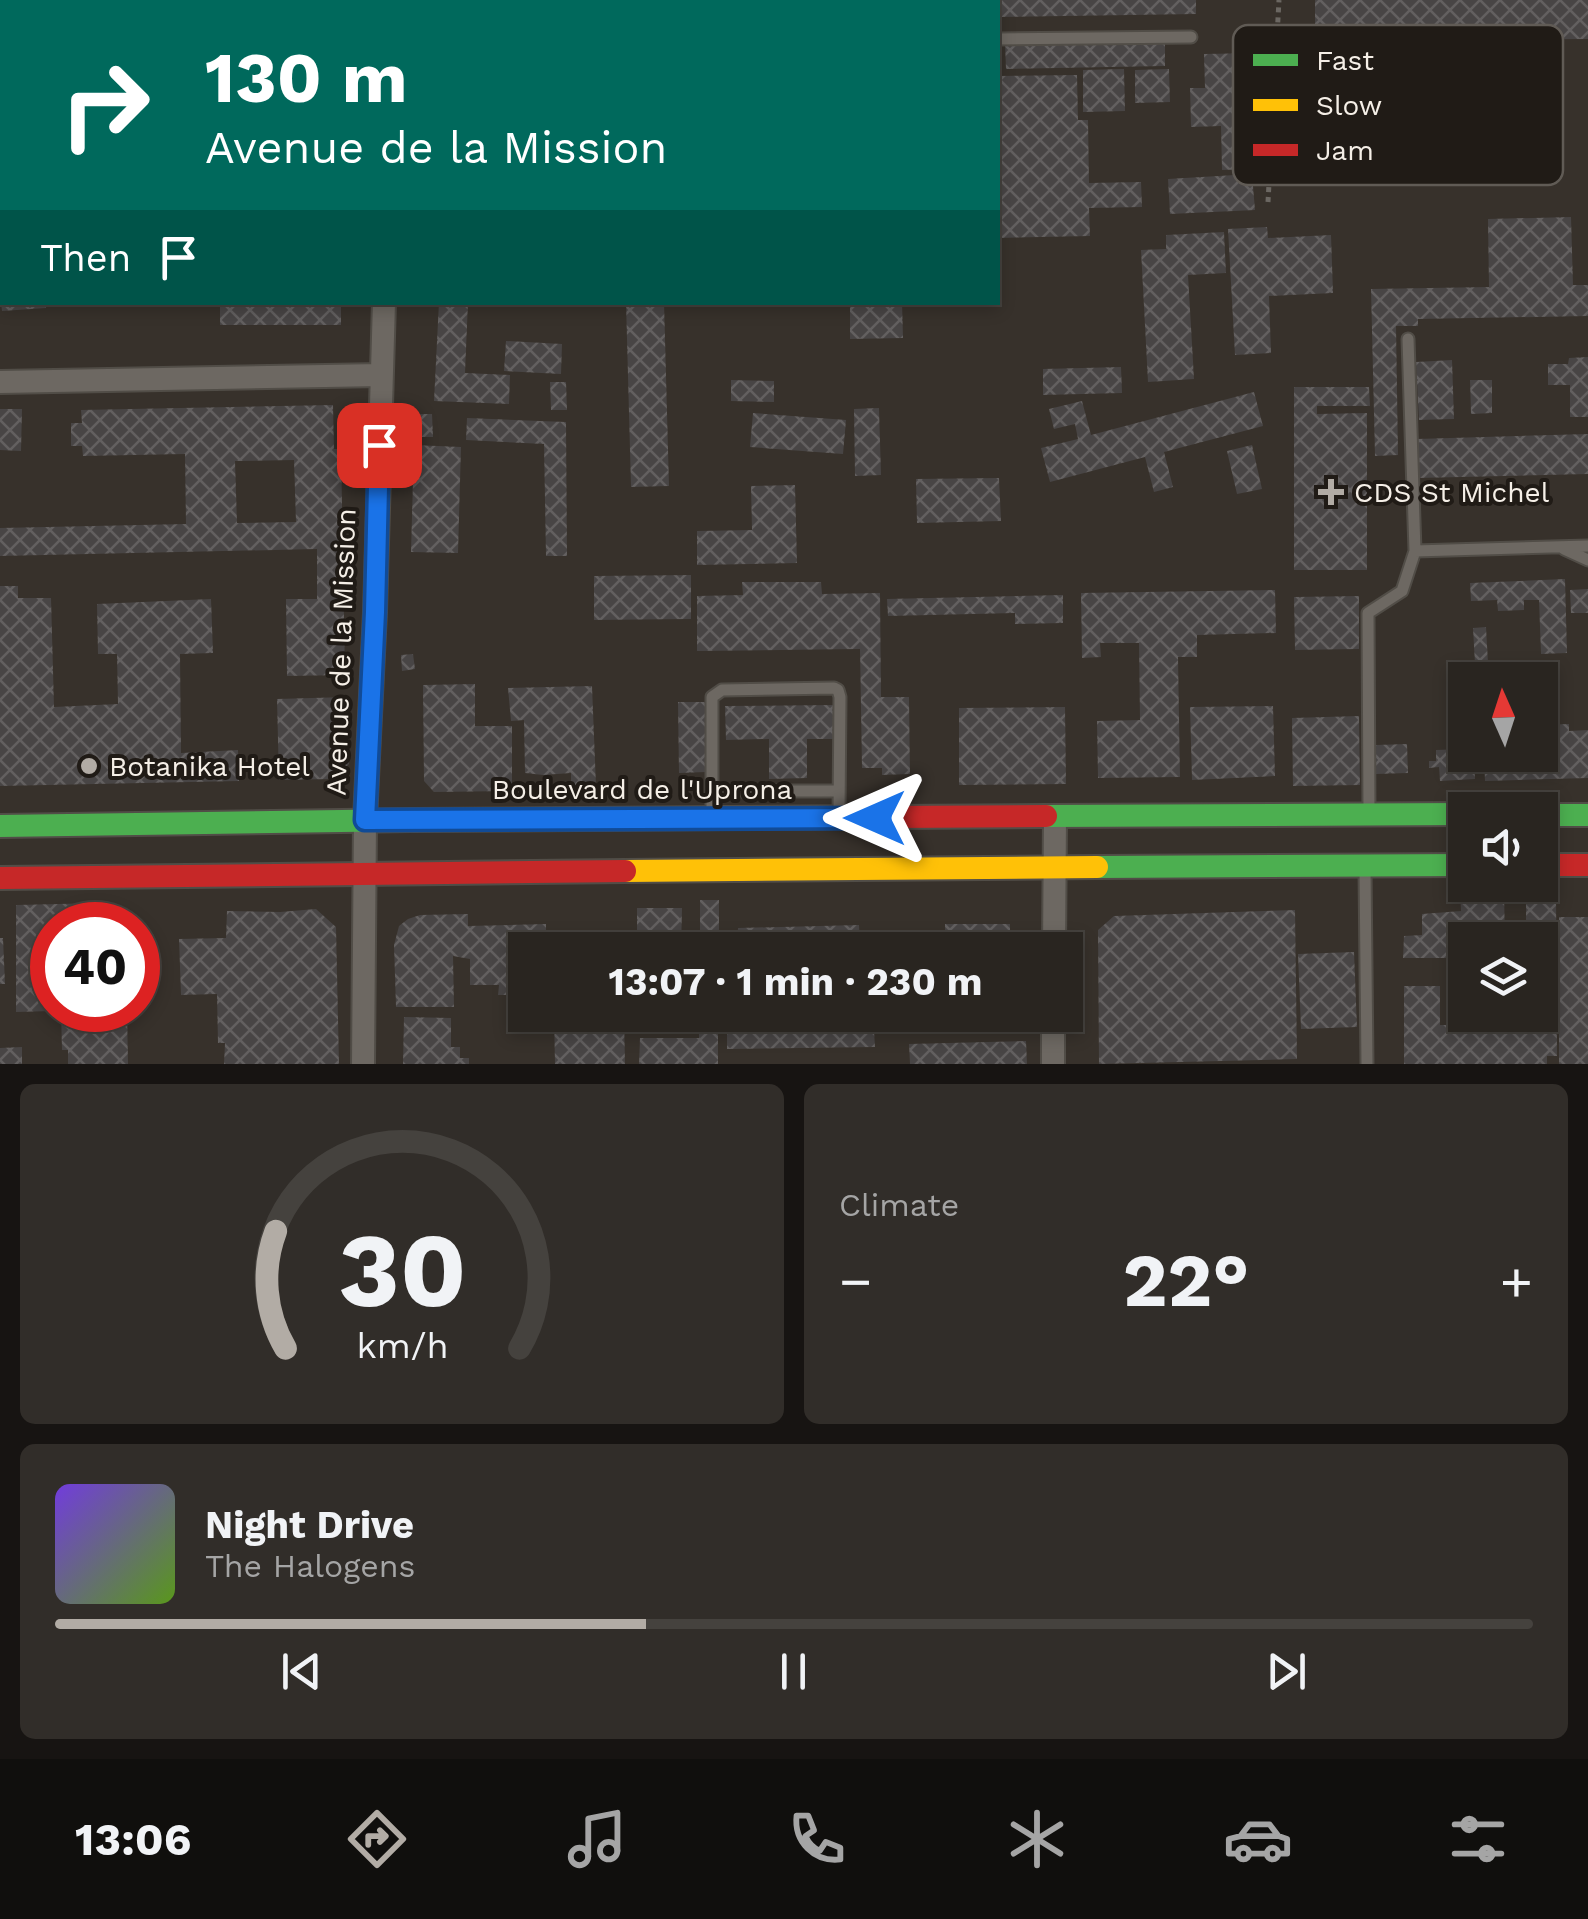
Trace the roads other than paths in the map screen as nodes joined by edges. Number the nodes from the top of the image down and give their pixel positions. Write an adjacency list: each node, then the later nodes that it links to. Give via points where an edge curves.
1 (1191, 36): 2 (lane)
2 (1000, 39)
3 (384, 305): 5 (street, Avenue de la Mission)
4 (1408, 339): 9 (lane)
5 (381, 375): 6 (street); 20 (street, Avenue de la Mission)
6 (0, 382)
7 (1588, 546): 8 (lane)
8 (1560, 548): 9 (lane); 10 (lane)
9 (1414, 550): 13 (lane, via 1402,591 1368,612)
10 (1588, 560)
11 (712, 791): 12 (lane); 12 (lane, via 716,692 834,688 840,697); 19 (lane)
12 (839, 791): 18 (lane)
13 (1369, 813): 14 (street, Boulevard de l'Uprona); 17 (street, Boulevard de l'Uprona)
14 (1448, 814)
15 (1558, 815): 16 (street)
16 (1588, 816)
17 (1055, 817): 18 (street, Boulevard de l'Uprona); 25 (street)
18 (839, 818): 19 (street, Boulevard de l'Uprona)
19 (712, 819): 20 (street, Boulevard de l'Uprona)
20 (365, 820): 21 (street, Boulevard de l'Uprona); 27 (street, Avenue de la Mission)
21 (0, 826)
22 (1448, 865): 26 (street)
23 (1558, 865): 24 (street)
24 (1588, 865)
25 (1056, 866): 26 (street); 27 (street); 29 (street)
26 (1365, 866): 33 (lane)
27 (366, 872): 28 (street); 31 (street, Avenue de la Mission)
28 (0, 878)
29 (1054, 932)
30 (1054, 1032): 32 (street)
31 (363, 1064)
32 (1053, 1064)
33 (1367, 1064)

